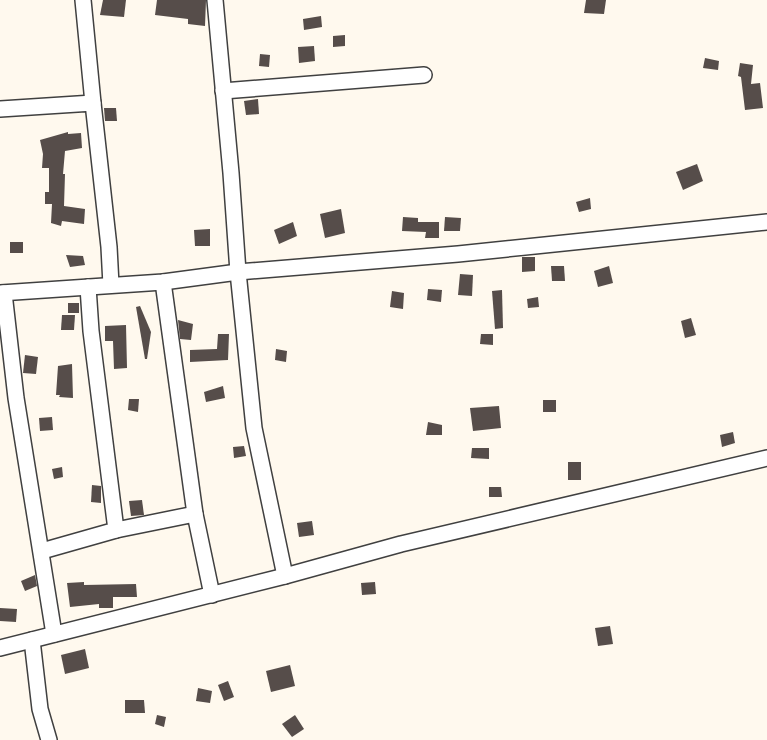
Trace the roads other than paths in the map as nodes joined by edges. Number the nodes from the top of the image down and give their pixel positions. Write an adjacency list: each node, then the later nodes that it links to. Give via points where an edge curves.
1 (83, 0): 5 (street)
2 (215, 0): 4 (street)
3 (424, 75): 4 (street)
4 (223, 90): 8 (street)
5 (93, 103): 6 (street); 10 (street)
6 (0, 109)
7 (767, 222): 8 (street, via 458,254)
8 (238, 272): 9 (street); 17 (street, via 254,428)
9 (163, 282): 10 (street); 14 (street)
10 (111, 285): 11 (street)
11 (88, 287): 12 (street); 15 (street)
12 (2, 293): 16 (street)
13 (767, 458): 17 (street, via 402,544)
14 (195, 514): 15 (street); 18 (street)
15 (116, 530): 16 (street)
16 (42, 551): 19 (street)
17 (285, 576): 18 (street)
18 (212, 595): 19 (street)
19 (54, 634): 20 (street)
20 (32, 640): 21 (street); 22 (street, via 40,709)
21 (0, 648)
22 (49, 740)

